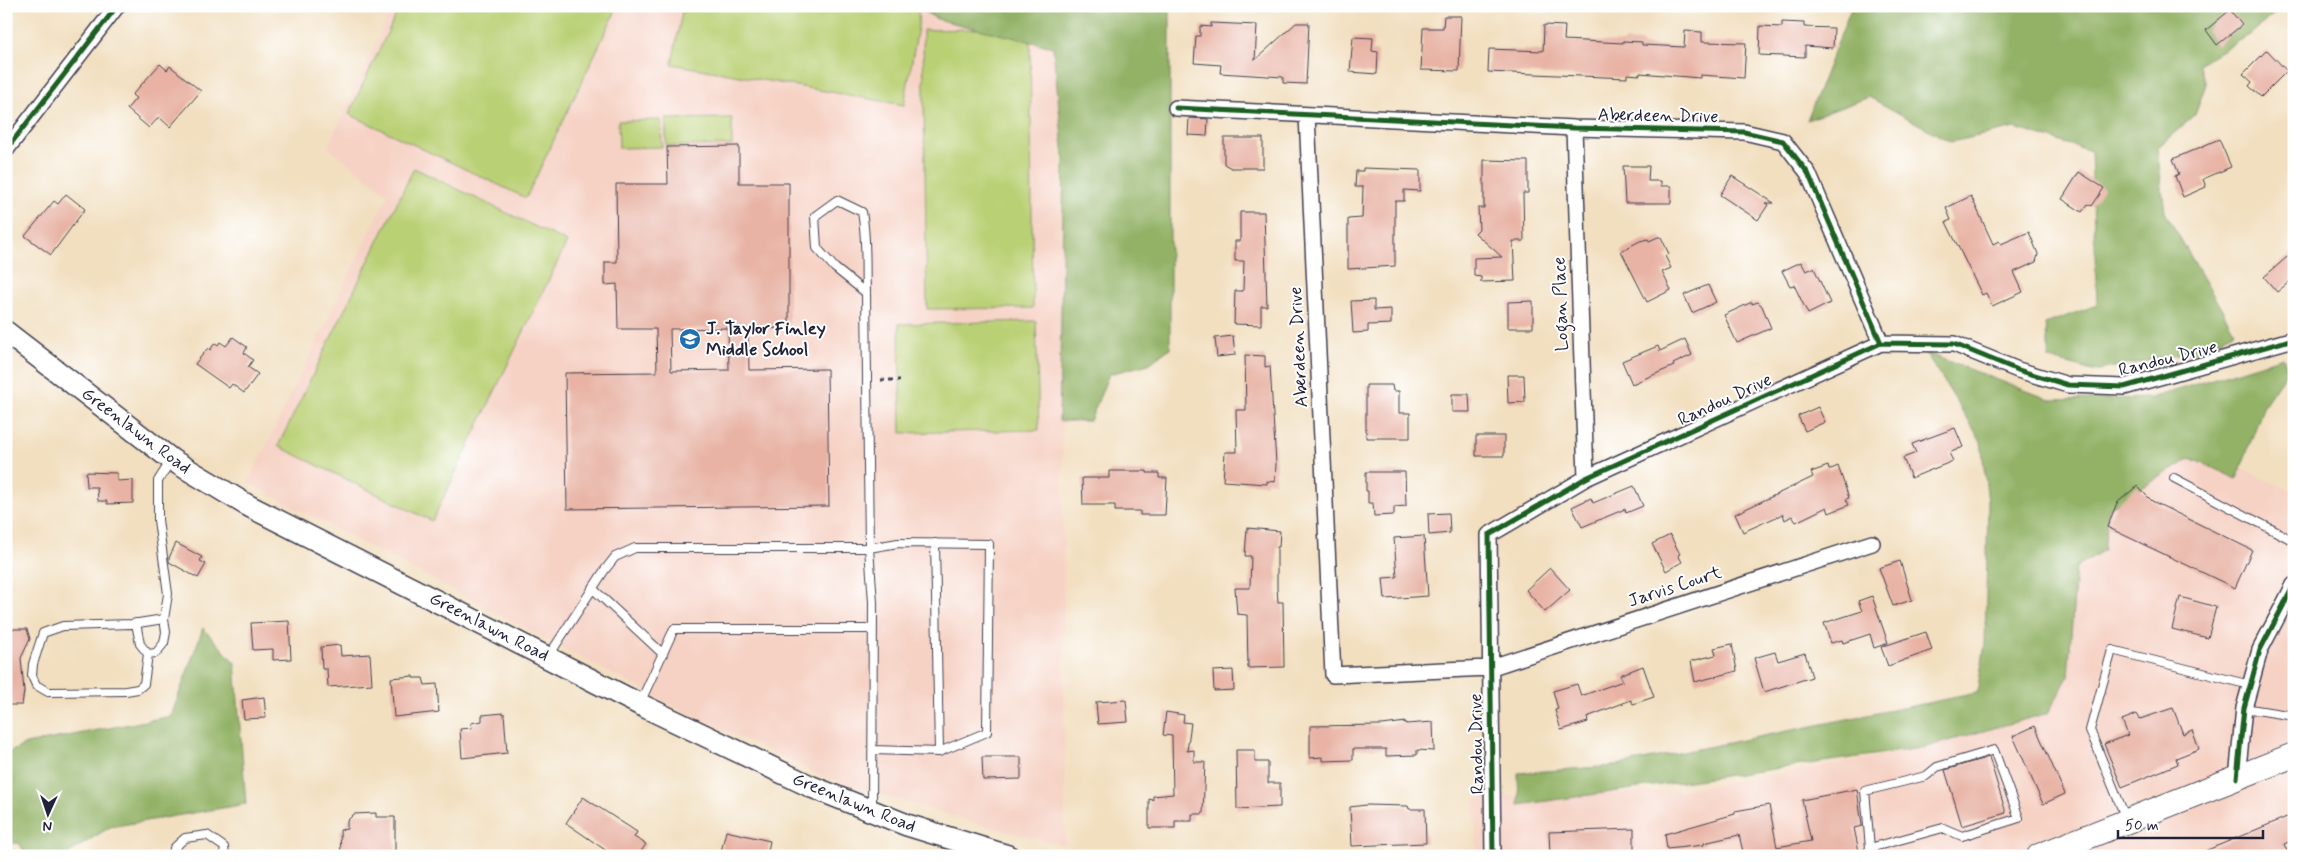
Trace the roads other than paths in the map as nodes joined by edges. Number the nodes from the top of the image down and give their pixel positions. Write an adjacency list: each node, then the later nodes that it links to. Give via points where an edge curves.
1 (117, 6): 5 (street)
2 (1176, 108): 3 (street)
3 (1307, 115): 4 (street, Aberdeen Drive); 25 (street, Aberdeen Drive, via 1333,675)
4 (1574, 128): 9 (street, Aberdeen Drive, via 1744,132 1783,141 1808,173); 11 (street, Logan Place)
5 (6, 150)
6 (866, 293): 6 (lane, via 867,238 862,212 837,200 815,216 817,248 835,268); 16 (lane)
7 (6, 332): 10 (main road, Greenlawn Road)
8 (2294, 339): 9 (street, Randou Drive, via 2124,387 2068,385 2018,370 1954,344)
9 (1881, 343): 11 (street, Randou Drive)
10 (172, 460): 19 (lane, via 158,481 158,520 168,594); 24 (main road, Greenlawn Road, via 247,505)
11 (1586, 478): 25 (street, Randou Drive, via 1489,535)
12 (2174, 478): 13 (lane)
13 (2294, 541)
14 (935, 543): 16 (lane, via 898,543); 31 (lane); 31 (lane, via 988,544 987,732)
15 (1872, 543): 25 (street, Jarvis Court)
16 (869, 548): 18 (lane, via 636,548 615,557); 21 (lane)
17 (2294, 585): 26 (street, via 2260,650)
18 (592, 588): 23 (lane); 24 (lane)
19 (164, 619): 20 (lane); 22 (lane, via 164,643 156,653)
20 (136, 623): 22 (lane, via 140,644); 22 (lane, via 52,629 43,634 32,676 36,684 48,692 138,689 144,684)
21 (873, 629): 23 (lane, via 674,629); 30 (lane)
22 (148, 654)
23 (663, 654): 27 (lane)
24 (548, 657): 27 (main road, Greenlawn Road)
25 (1489, 668): 42 (street, Randou Drive)
26 (2250, 685): 28 (street); 35 (lane, via 2112,650 2090,730)
27 (639, 704): 34 (main road, Greenlawn Road, via 779,772)
28 (2244, 708): 29 (lane); 33 (street)
29 (2294, 716)
30 (873, 750): 31 (lane); 34 (lane)
31 (939, 752)
32 (2294, 755): 33 (main road)
33 (2237, 778): 35 (main road)
34 (872, 812): 36 (main road, Greenlawn Road)
35 (2126, 821): 38 (main road)
36 (979, 852): 41 (main road, Greenlawn Road)
37 (1868, 852): 37 (lane, via 1943,828 1962,836 2018,818 1994,750 1937,767 1926,776 1866,791)
38 (2042, 855)
39 (173, 856): 40 (lane, via 174,848 185,838 207,834 224,847)
40 (225, 856)
41 (1008, 856)
42 (1494, 856)

